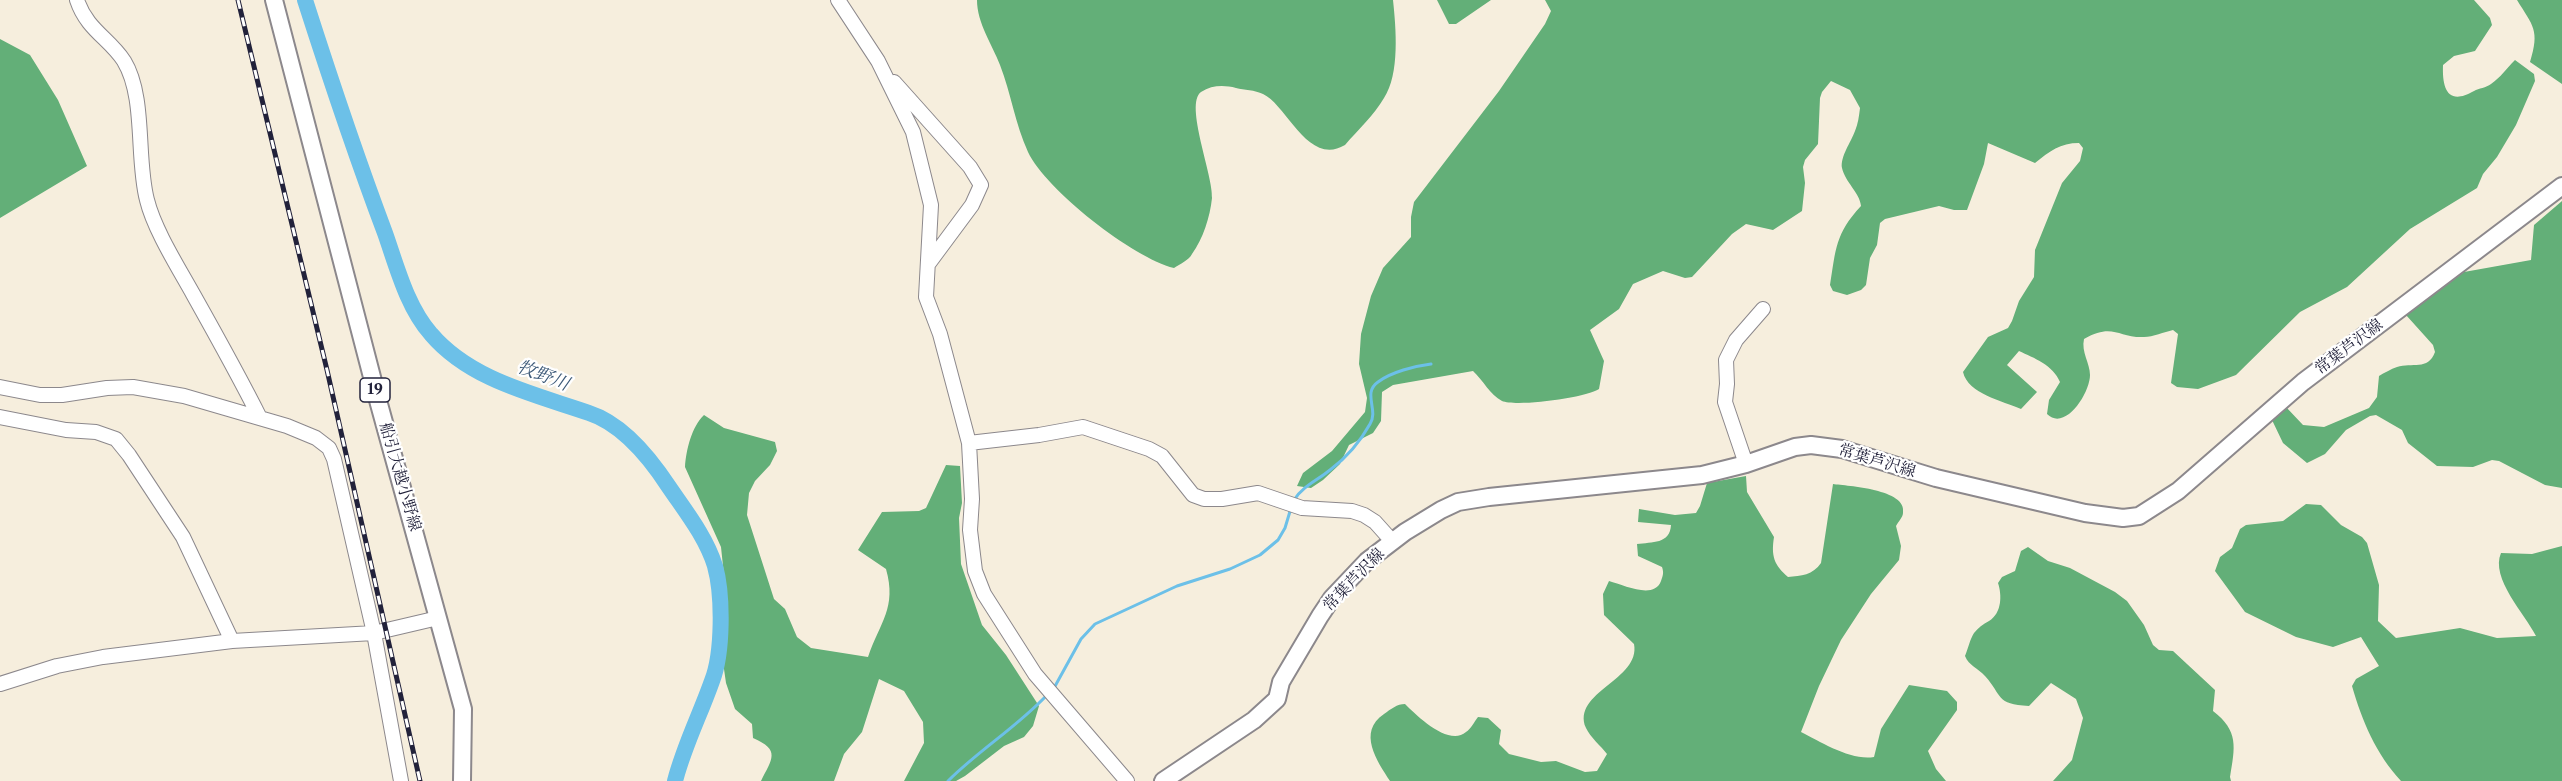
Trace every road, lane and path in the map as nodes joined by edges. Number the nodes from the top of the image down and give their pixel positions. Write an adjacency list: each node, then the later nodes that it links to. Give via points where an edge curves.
1 (77, 0): 10 (street, via 93,29 124,61 133,86 147,201 171,256)
2 (274, 0): 14 (main road, 船引大越小野線 / 19)
3 (838, 0): 4 (street)
4 (882, 70): 6 (street, via 913,132 931,205); 6 (street, via 981,184 972,205)
5 (2562, 186): 12 (main road, 常葉芦沢線, via 2303,382 2178,491 2139,516 2102,517 2062,508 1936,478 1828,446 1795,447)
6 (929, 262): 11 (street, via 926,297)
7 (1763, 309): 12 (street, via 1736,340 1726,360 1725,402)
8 (0, 387): 10 (street, via 40,395 133,387 184,396)
9 (0, 417): 16 (street, via 96,432 116,440 183,537)
10 (260, 418): 15 (street, via 316,438 334,459)
11 (969, 442): 13 (street, via 1083,427 1162,456 1193,495 1222,499 1258,493 1302,508 1352,512 1375,522); 20 (street, via 970,530 975,571 984,594 1035,674)
12 (1746, 464): 13 (main road, 常葉芦沢線, via 1680,478 1474,499 1441,510)
13 (1392, 541): 21 (main road, 常葉芦沢線, via 1332,598 1281,681 1277,699 1254,720)
14 (438, 618): 15 (street); 19 (main road, 船引大越小野線 / 19, via 463,709)
15 (374, 633): 16 (street); 18 (street)
16 (232, 641): 17 (street, via 103,657)
17 (0, 684)
18 (401, 781)
19 (462, 781)
20 (1127, 781)
21 (1163, 781)

